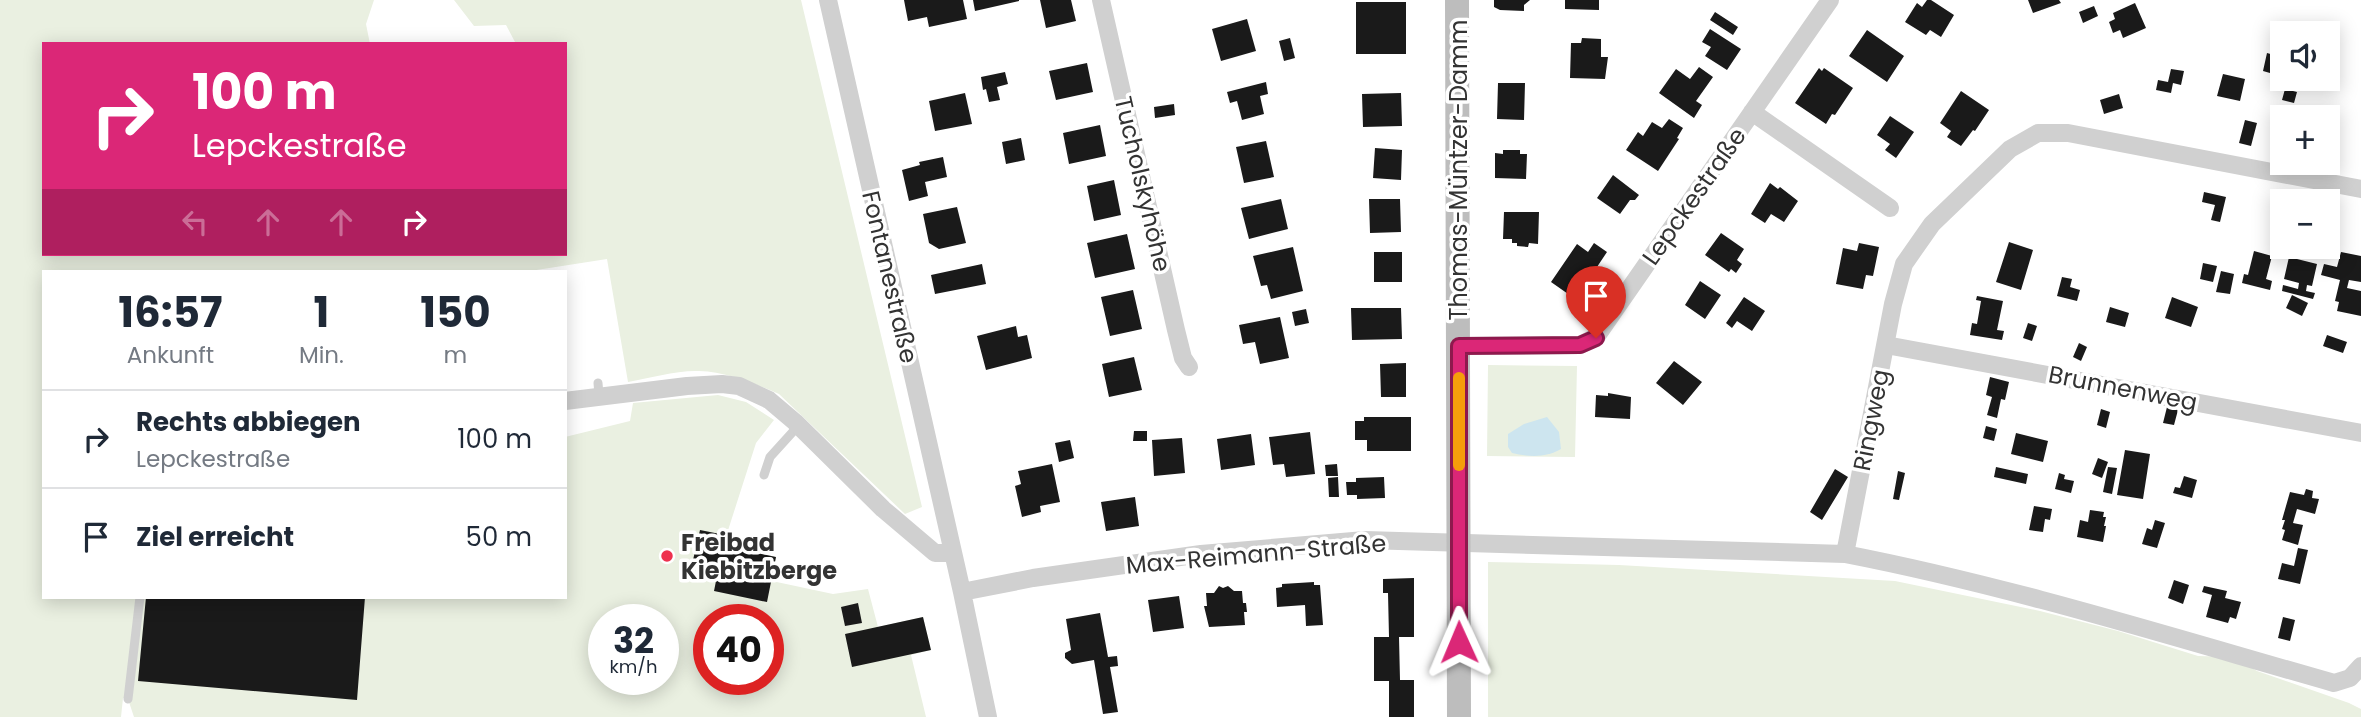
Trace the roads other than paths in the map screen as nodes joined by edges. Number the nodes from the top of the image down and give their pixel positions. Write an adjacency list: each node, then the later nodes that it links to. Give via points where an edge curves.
1 (828, 0): 16 (street, Fontanestraße)
2 (1101, 0): 10 (street, Tucholskyhöhe, via 1176,330)
3 (1457, 0): 9 (street, Thomas-Müntzer-Damm)
4 (1830, 0): 5 (street, Lepckestraße)
5 (1752, 112): 7 (street, Lepckestraße); 9 (street, Lepckestraße, via 1596,338 1580,345)
6 (2361, 189): 8 (street, Ringweg, via 2068,133 2038,133 2010,149 1931,224 1904,264)
7 (1890, 208)
8 (1886, 345): 13 (street, Brunnenweg); 17 (street, Ringweg)
9 (1459, 346): 15 (street, Thomas-Müntzer-Damm)
10 (1189, 367)
11 (567, 400): 12 (street, via 599,389 722,384 739,386 769,400)
12 (799, 425): 14 (lane, via 770,457); 16 (street, via 904,527 936,553)
13 (2361, 433)
14 (764, 475)
15 (1458, 543): 17 (street, Max-Reimann-Straße); 18 (street, Max-Reimann-Straße, via 1365,540 1201,554); 23 (street, Thomas-Müntzer-Damm)
16 (952, 553): 18 (street, Fontanestraße)
17 (1844, 554): 20 (street, via 2027,595 2333,683 2350,678)
18 (962, 592): 22 (street, Fontanestraße)
19 (139, 599): 21 (lane)
20 (2361, 666)
21 (128, 699)
22 (988, 717)
23 (1459, 717)

